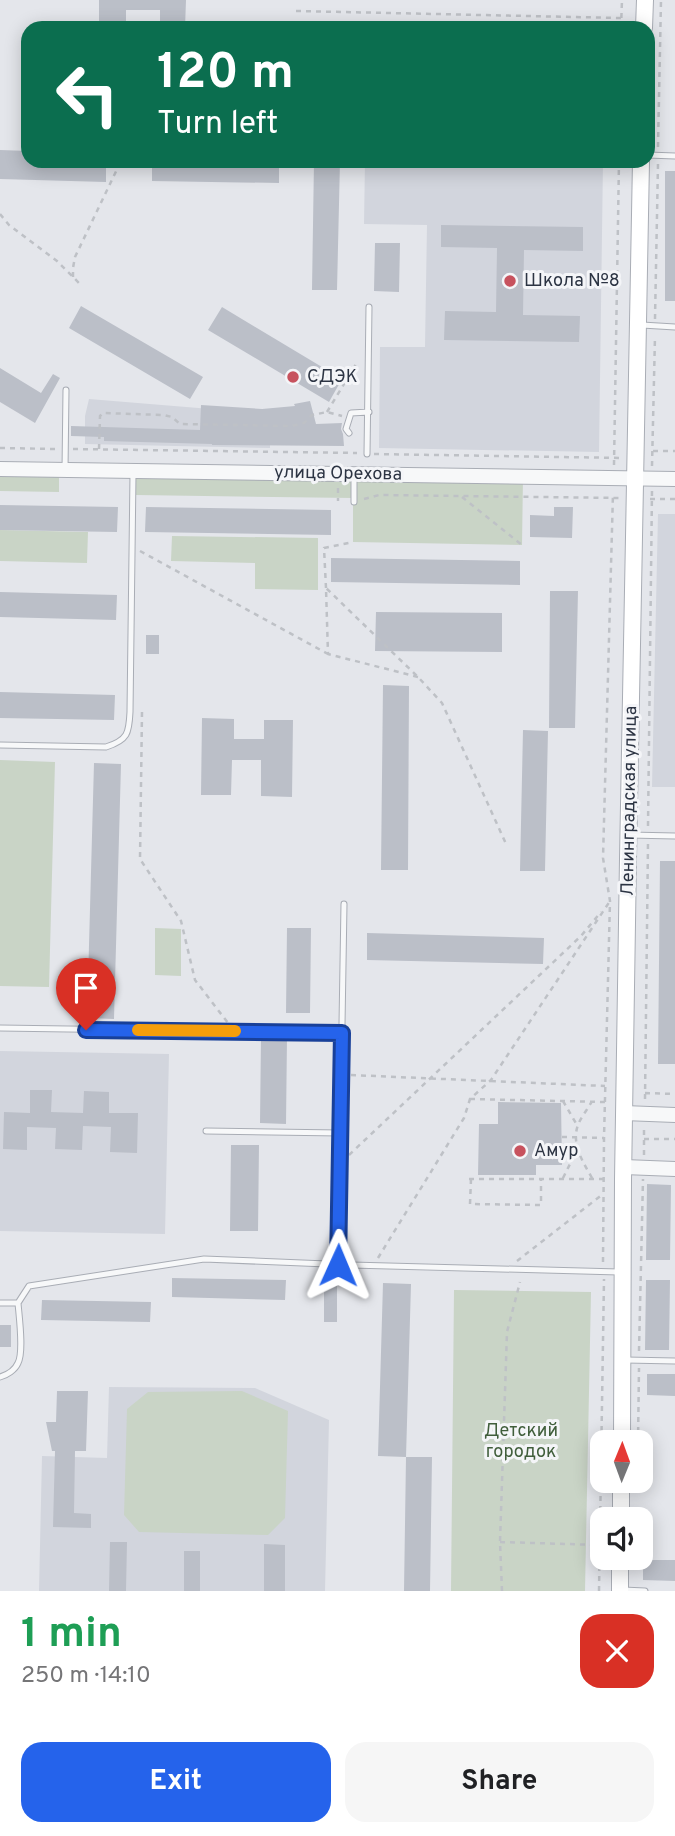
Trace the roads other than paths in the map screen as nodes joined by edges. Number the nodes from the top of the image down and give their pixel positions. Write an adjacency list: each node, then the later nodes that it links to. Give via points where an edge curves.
1 (645, 0): 2 (main road)
2 (644, 21)
3 (655, 155): 4 (lane)
4 (675, 156)
5 (642, 168): 7 (main road, Ленинградская улица)
6 (369, 307): 10 (lane)
7 (647, 326): 8 (lane); 17 (main road, Ленинградская улица)
8 (675, 327)
9 (66, 390): 14 (lane)
10 (369, 412): 11 (lane, via 351,413); 12 (lane)
11 (349, 433)
12 (368, 454)
13 (0, 469): 14 (street, улица Орехова)
14 (65, 470): 15 (street, улица Орехова)
15 (133, 471): 16 (street, улица Орехова); 20 (lane, via 126,736 106,747)
16 (354, 474): 17 (street, улица Орехова); 19 (lane)
17 (644, 479): 18 (street, улица Орехова); 21 (main road, Ленинградская улица, via 635,499)
18 (675, 479)
19 (354, 502)
20 (0, 745)
21 (628, 835): 22 (lane); 26 (main road, Ленинградская улица)
22 (675, 836)
23 (344, 904): 25 (lane)
24 (0, 1028): 25 (lane)
25 (342, 1033): 29 (lane)
26 (624, 1113): 27 (street); 30 (main road, Ленинградская улица)
27 (675, 1115)
28 (206, 1131): 29 (lane)
29 (340, 1133): 32 (lane)
30 (624, 1167): 31 (street); 33 (main road, Ленинградская улица)
31 (675, 1169)
32 (338, 1265): 33 (lane); 35 (lane, via 204,1259 29,1286)
33 (622, 1272): 36 (main road, Ленинградская улица)
34 (0, 1303): 35 (lane)
35 (18, 1303): 38 (lane, via 19,1362)
36 (631, 1360): 37 (lane); 39 (main road, Ленинградская улица)
37 (675, 1361)
38 (0, 1377)
39 (623, 1430)
40 (620, 1570): 41 (main road)
41 (620, 1591): 42 (lane)
42 (645, 1591)

